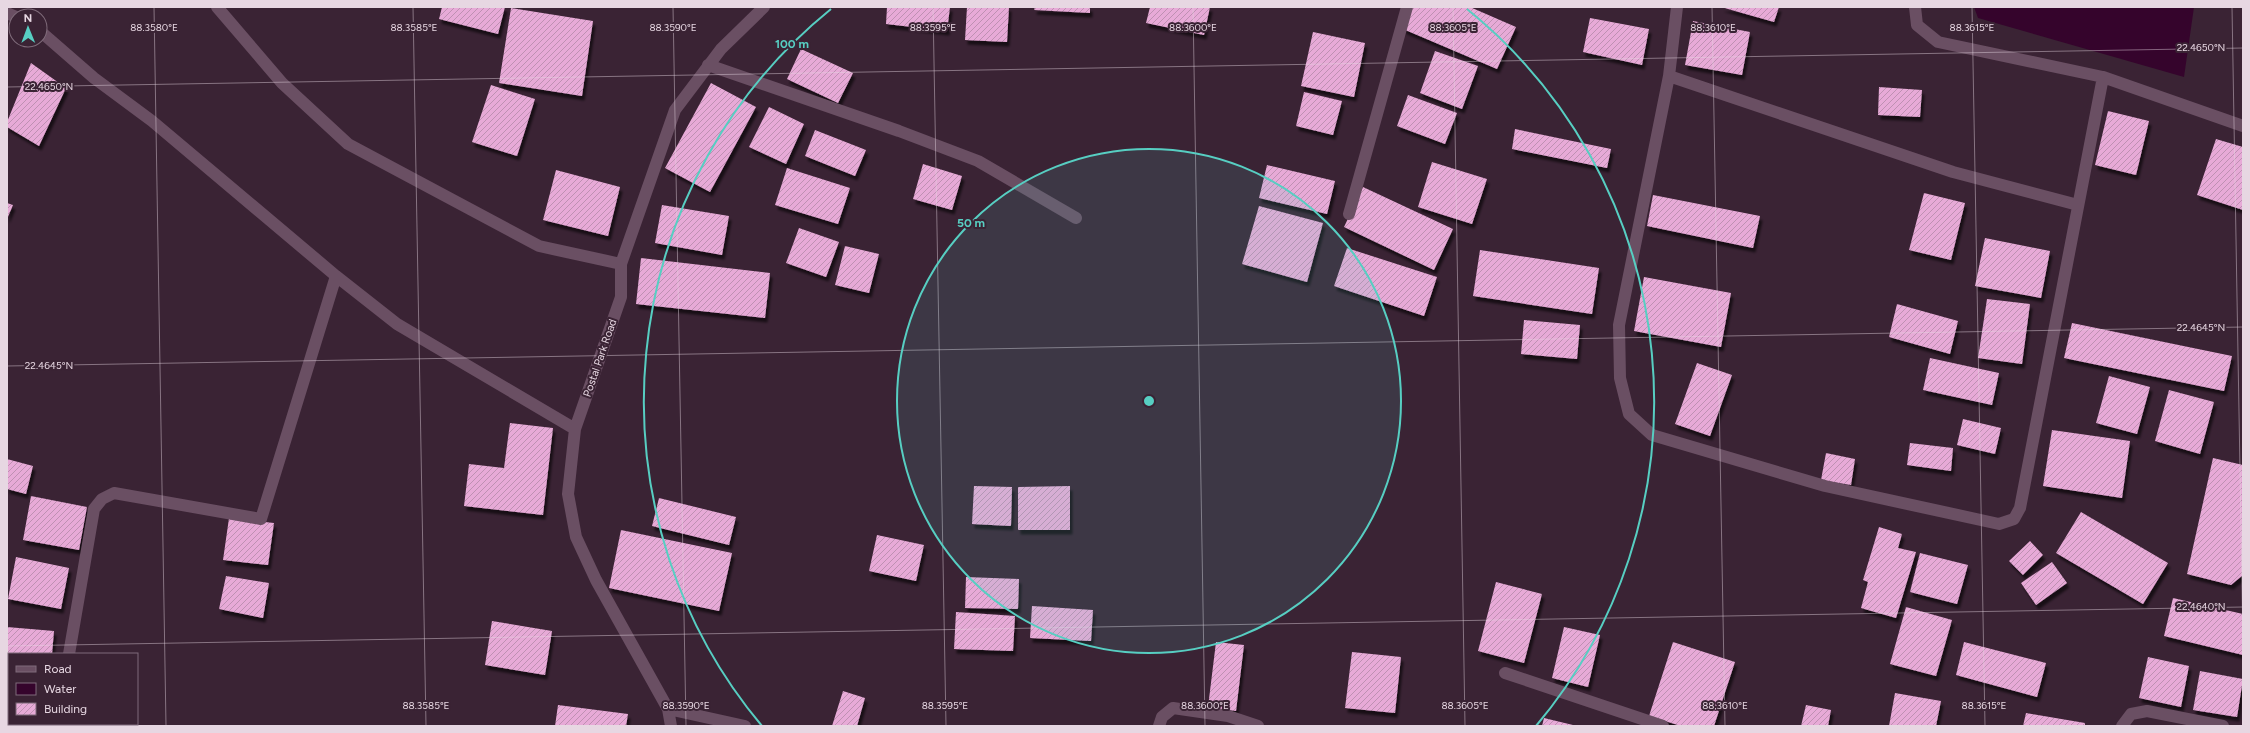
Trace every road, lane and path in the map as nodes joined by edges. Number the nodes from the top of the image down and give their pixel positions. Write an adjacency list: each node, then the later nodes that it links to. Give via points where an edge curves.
1 (217, 7): 14 (street, via 282,83 348,144 539,246)
2 (764, 7): 7 (street, Postal Park Road)
3 (1407, 7): 12 (street)
4 (1677, 7): 8 (street)
5 (1915, 7): 9 (street, via 1917,25 1938,42)
6 (48, 38): 15 (street, via 94,78 152,121)
7 (708, 65): 13 (street, via 978,161); 14 (street, Postal Park Road, via 674,110)
8 (1669, 76): 11 (street, via 1953,172); 11 (street, via 1619,325 1620,378 1629,414 1652,435 1825,486 1999,524 2014,519 2020,508)
9 (2103, 77): 10 (street); 11 (street)
10 (2243, 126)
11 (2078, 205)
12 (1349, 214)
13 (1076, 218)
14 (621, 264): 16 (street, Postal Park Road, via 621,297)
15 (336, 276): 16 (street, via 397,324); 17 (street, via 261,519 114,493 102,498 94,509)
16 (575, 429): 19 (street, Postal Park Road, via 568,494 576,537 596,580)
17 (69, 653)
18 (1505, 672): 24 (street)
19 (668, 710): 20 (street, Postal Park Road); 21 (street)
20 (671, 726)
21 (745, 726)
22 (1159, 726): 23 (street, via 1162,716 1173,708 1228,716)
23 (1258, 726)
24 (1663, 726)
25 (2122, 726): 26 (street, via 2131,714 2147,711)
26 (2223, 726)

